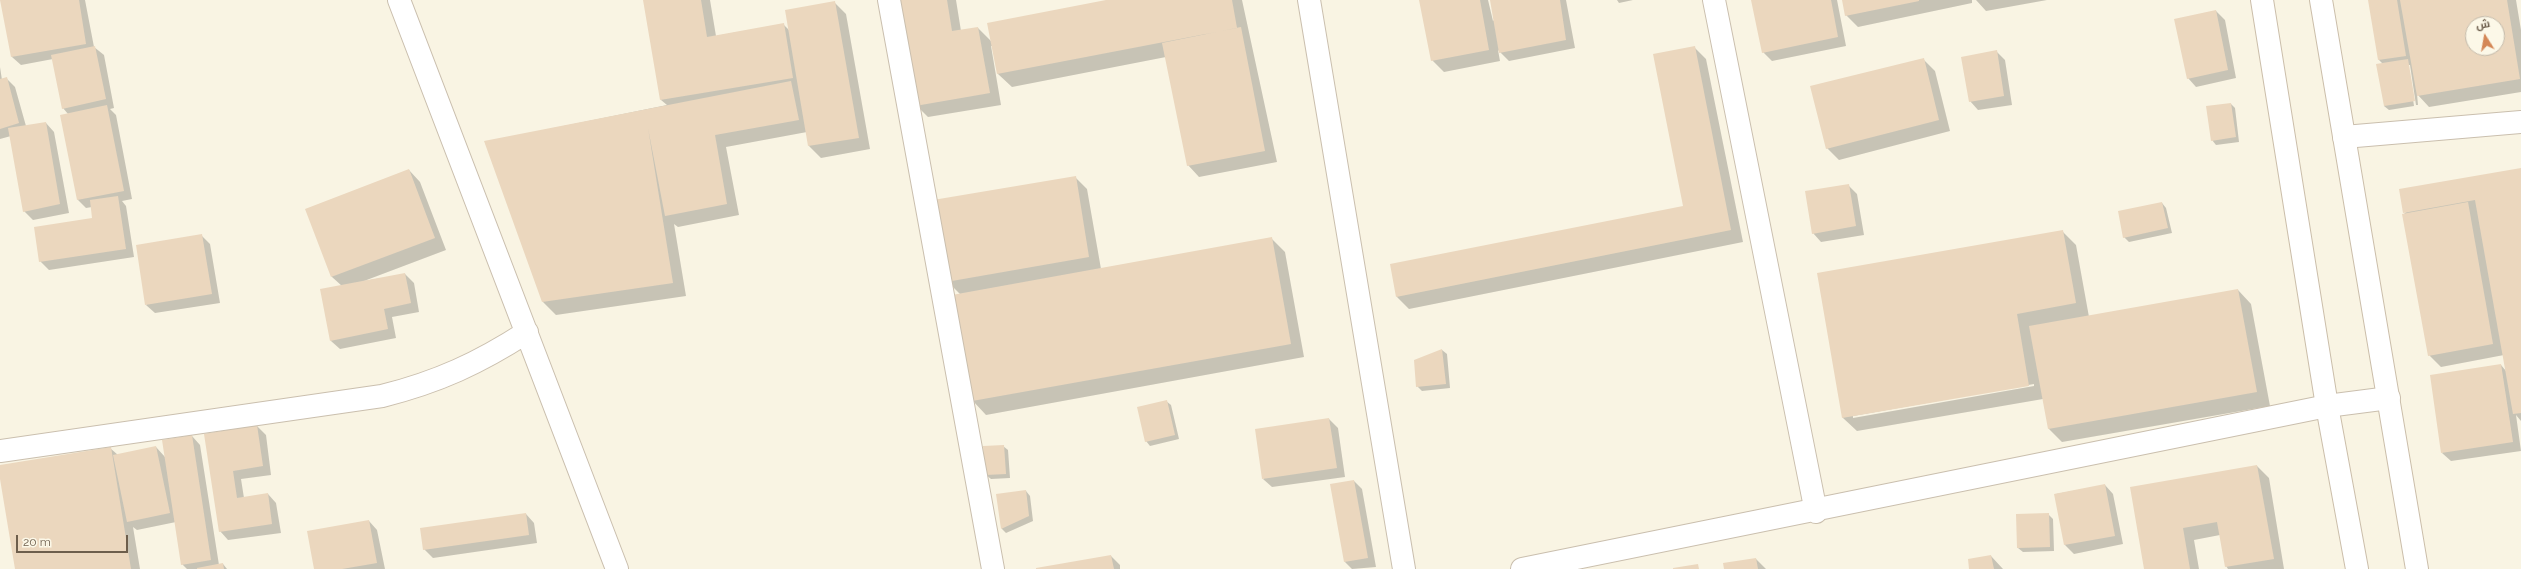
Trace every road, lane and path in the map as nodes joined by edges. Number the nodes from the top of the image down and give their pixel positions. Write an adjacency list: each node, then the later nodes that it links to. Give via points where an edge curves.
1 (399, 0): 9 (street)
2 (889, 0): 15 (street)
3 (1309, 0): 16 (street)
4 (1714, 0): 13 (street)
5 (2262, 0): 11 (street)
6 (2321, 0): 8 (street)
7 (2521, 122): 8 (street)
8 (2344, 137): 10 (street)
9 (526, 332): 12 (street, via 493,354 458,372 421,386 382,396); 14 (street)
10 (2389, 398): 11 (street); 19 (street)
11 (2327, 406): 13 (street); 18 (street)
12 (0, 451)
13 (1816, 512): 17 (street)
14 (617, 569)
15 (993, 569)
16 (1404, 569)
17 (1522, 569)
18 (2357, 569)
19 (2418, 569)

